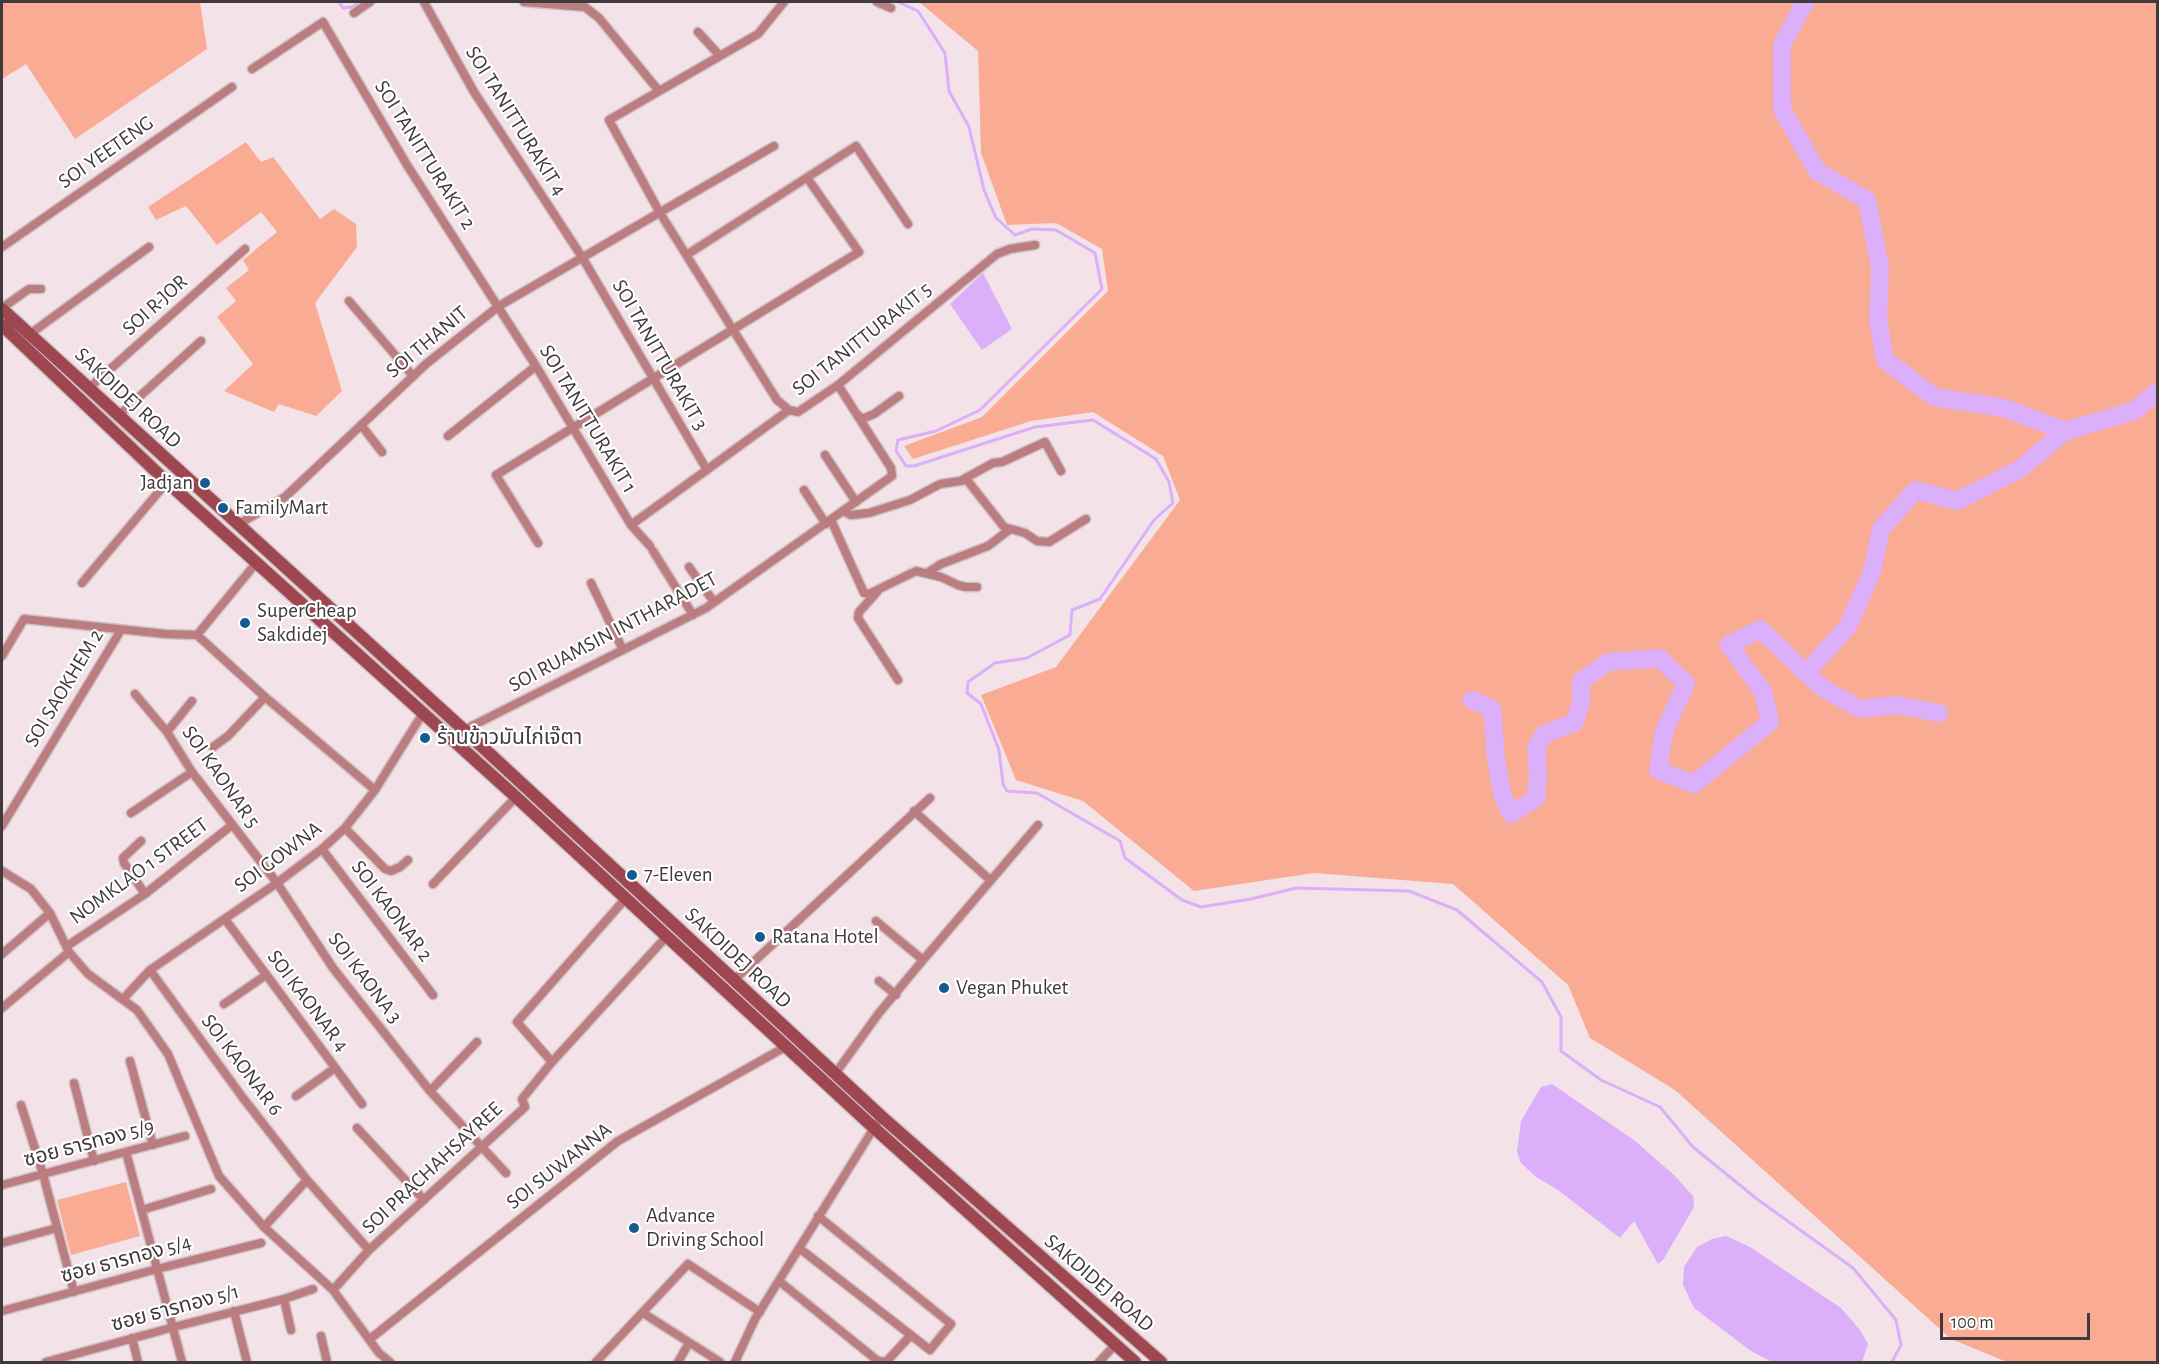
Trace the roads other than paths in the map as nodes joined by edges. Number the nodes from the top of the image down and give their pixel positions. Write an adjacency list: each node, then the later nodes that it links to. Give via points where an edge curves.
1 (370, 2): 7 (street)
2 (424, 2): 22 (street, SOI TANITTURAKIT 4, via 474,92)
3 (524, 2): 12 (street, via 585,7 599,18)
4 (784, 2): 9 (street, via 758,34)
5 (877, 2): 6 (street)
6 (891, 8)
7 (354, 13)
8 (698, 32): 9 (street)
9 (720, 56): 12 (street)
10 (252, 69): 25 (street, SOI TANITTURAKIT 2, via 323,22 407,165)
11 (232, 87): 18 (street, SOI YEETENG)
12 (659, 91): 15 (street, SOI TANITTURAKIT 5, via 609,120)
13 (774, 146): 15 (street, SOI THANIT)
14 (808, 179): 16 (street, via 856,146); 21 (street); 28 (street, via 859,252)
15 (660, 213): 21 (street, SOI TANITTURAKIT 5); 22 (street, SOI THANIT)
16 (908, 224)
17 (1035, 245): 34 (street, SOI TANITTURAKIT 5, via 997,254)
18 (2, 247)
19 (149, 247): 29 (street)
20 (245, 249): 35 (street, SOI R-JOR)
21 (688, 254): 28 (street, SOI TANITTURAKIT 5)
22 (582, 257): 25 (street, SOI THANIT); 33 (street, SOI TANITTURAKIT 3)
23 (41, 289): 26 (street, via 29,289)
24 (350, 301): 32 (street)
25 (499, 306): 31 (street, SOI TANITTURAKIT 1); 32 (street, SOI THANIT)
26 (2, 308): 29 (main road, SAKDIDEJ ROAD)
27 (2, 325): 48 (main road, SAKDIDEJ ROAD)
28 (734, 328): 33 (street); 37 (street, SOI TANITTURAKIT 5, via 777,400)
29 (30, 334): 35 (main road, SAKDIDEJ ROAD)
30 (201, 341): 39 (street)
31 (536, 366): 41 (street, SOI TANITTURAKIT 1); 42 (street)
32 (413, 376): 40 (street, SOI THANIT)
33 (652, 378): 41 (street); 45 (street, SOI TANITTURAKIT 3)
34 (838, 385): 37 (street, SOI TANITTURAKIT 5, via 798,412); 38 (street)
35 (89, 388): 39 (main road, SAKDIDEJ ROAD)
36 (899, 396): 38 (street, via 874,414 862,419)
37 (789, 410): 45 (street)
38 (857, 415): 50 (street, SOI RUAMSIN INTHARADET, via 891,468 892,476)
39 (118, 416): 54 (main road, SAKDIDEJ ROAD)
40 (361, 425): 43 (street); 54 (street, SOI THANIT, via 285,497)
41 (571, 427): 55 (street, SOI TANITTURAKIT 1); 57 (street, via 496,474)
42 (448, 436)
43 (382, 452)
44 (825, 455): 50 (street)
45 (707, 470): 55 (street)
46 (1061, 471): 47 (street, via 1045,442)
47 (961, 480): 51 (street, via 940,484 898,506 851,515); 56 (street, via 970,483)
48 (167, 482): 58 (main road, SAKDIDEJ ROAD); 61 (street)
49 (804, 490): 53 (street)
50 (856, 502): 51 (street, SOI RUAMSIN INTHARADET)
51 (843, 512): 53 (street, SOI RUAMSIN INTHARADET)
52 (1086, 519): 56 (street, via 1049,542)
53 (828, 522): 64 (street, via 862,591 868,594); 65 (street, SOI RUAMSIN INTHARADET)
54 (237, 525): 76 (main road, SAKDIDEJ ROAD)
55 (631, 525): 66 (street, SOI TANITTURAKIT 1, via 652,548)
56 (1009, 530): 60 (street, via 988,546)
57 (538, 543)
58 (257, 562): 68 (street); 75 (main road, SAKDIDEJ ROAD)
59 (689, 567): 65 (street)
60 (927, 573): 63 (street, via 958,585); 64 (street, via 916,571)
61 (82, 583)
62 (591, 583): 69 (street)
63 (977, 587)
64 (879, 589): 71 (street, via 858,615)
65 (714, 602): 66 (street, SOI RUAMSIN INTHARADET)
66 (693, 615): 69 (street, SOI RUAMSIN INTHARADET)
67 (121, 630): 68 (street); 70 (street, via 24,620); 87 (street, SOI SAOKHEM 2)
68 (197, 635): 73 (street)
69 (623, 650): 76 (street, SOI RUAMSIN INTHARADET)
70 (2, 656)
71 (898, 680)
72 (135, 694): 77 (street, SOI KAONAR 5)
73 (265, 697): 78 (street); 80 (street)
74 (192, 701): 77 (street)
75 (423, 713): 80 (street, SOI GOWNA); 81 (main road, SAKDIDEJ ROAD)
76 (464, 730): 107 (main road, SAKDIDEJ ROAD)
77 (167, 732): 79 (street, SOI KAONAR 5)
78 (213, 747)
79 (192, 772): 84 (street); 85 (street, SOI KAONAR 5)
80 (375, 790): 88 (street, SOI GOWNA)
81 (516, 797): 95 (street); 97 (main road, SAKDIDEJ ROAD)
82 (930, 798): 83 (street)
83 (914, 811): 93 (street); 107 (street)
84 (131, 813)
85 (232, 825): 94 (street, SOI KAONAR 5); 96 (street, NOMKLAO 1 STREET)
86 (1038, 825): 93 (street)
87 (2, 826)
88 (345, 828): 90 (street, SOI GOWNA); 91 (street, via 385,869 392,871)
89 (141, 841): 96 (street, via 123,858)
90 (322, 849): 94 (street, SOI GOWNA); 109 (street, SOI KAONAR 2)
91 (408, 860)
92 (2, 871): 98 (street, via 31,889)
93 (990, 880): 104 (street)
94 (277, 883): 99 (street, SOI GOWNA); 122 (street, SOI KAONA 3, via 333,968)
95 (433, 884)
96 (145, 894): 102 (street, NOMKLAO 1 STREET)
97 (626, 898): 101 (main road, SAKDIDEJ ROAD); 118 (street, via 517,1022)
98 (50, 913): 102 (street); 103 (street)
99 (225, 919): 105 (street, SOI GOWNA); 106 (street, SOI KAONAR 4)
100 (876, 921): 104 (street)
101 (667, 936): 114 (main road, SAKDIDEJ ROAD); 118 (street, SOI PRACHAHSAYREE)
102 (68, 949): 111 (street, via 88,975); 113 (street, NOMKLAO 1 STREET)
103 (2, 954)
104 (923, 960): 110 (street)
105 (150, 970): 111 (street, SOI GOWNA); 136 (street, SOI KAONAR 6)
106 (266, 975): 112 (street); 119 (street, SOI KAONAR 4)
107 (733, 981): 114 (main road, SAKDIDEJ ROAD)
108 (879, 981): 110 (street)
109 (433, 995)
110 (896, 995): 120 (street)
111 (123, 999): 142 (street, via 137,1010 168,1054 219,1176)
112 (224, 1004)
113 (2, 1008)
114 (763, 1016): 116 (main road, SAKDIDEJ ROAD); 120 (main road, SAKDIDEJ ROAD)
115 (477, 1042): 122 (street)
116 (787, 1046): 127 (main road, SAKDIDEJ ROAD); 163 (street, SOI SUWANNA, via 618,1141)
117 (130, 1061): 130 (street)
118 (552, 1062): 131 (street, SOI PRACHAHSAYREE, via 522,1099 525,1107)
119 (335, 1068): 123 (street); 124 (street, SOI KAONAR 4)
120 (835, 1074): 126 (main road, SAKDIDEJ ROAD)
121 (74, 1083): 133 (street)
122 (430, 1091): 131 (street, SOI KAONA 3)
123 (296, 1096)
124 (362, 1104)
125 (21, 1106): 135 (street)
126 (882, 1117): 127 (street); 180 (main road, SAKDIDEJ ROAD)
127 (873, 1127): 141 (street); 165 (main road, SAKDIDEJ ROAD)
128 (357, 1128): 139 (street)
129 (185, 1136): 130 (street, ซอย ธารทอง 5/9)
130 (153, 1145): 132 (street, ซอย ธารทอง 5/9)
131 (480, 1147): 134 (street, SOI KAONA 3); 139 (street, SOI PRACHAHSAYREE)
132 (126, 1152): 133 (street, ซอย ธารทอง 5/9); 140 (street)
133 (94, 1161): 135 (street, ซอย ธารทอง 5/9)
134 (506, 1173)
135 (43, 1174): 137 (street, ซอย ธารทอง 5/9); 143 (street)
136 (308, 1180): 142 (street); 147 (street, SOI KAONAR 6)
137 (2, 1185)
138 (211, 1189): 140 (street)
139 (424, 1200): 147 (street, SOI PRACHAHSAYREE)
140 (142, 1210): 148 (street)
141 (818, 1216): 146 (street); 160 (street, via 951,1324 930,1350)
142 (264, 1227): 151 (street)
143 (57, 1228): 144 (street); 152 (street)
144 (2, 1243)
145 (261, 1243): 148 (street, ซอย ธารทอง 5/4)
146 (799, 1248): 149 (street); 160 (street)
147 (369, 1250): 151 (street, SOI PRACHAHSAYREE)
148 (157, 1269): 152 (street, ซอย ธารทอง 5/4); 158 (street)
149 (779, 1281): 156 (street); 160 (street, via 878,1361 886,1362)
150 (313, 1289): 153 (street, ซอย ธารทอง 5/1)
151 (333, 1290): 163 (street)
152 (74, 1292): 154 (street, ซอย ธารทอง 5/4)
153 (284, 1299): 155 (street, ซอย ธารทอง 5/1); 159 (street)
154 (2, 1311)
155 (234, 1311): 158 (street, ซอย ธารทอง 5/1); 171 (street)
156 (760, 1312): 157 (street, via 688,1264); 177 (street)
157 (643, 1313): 164 (street); 174 (street)
158 (174, 1326): 162 (street, ซอย ธารทอง 5/1); 170 (street)
159 (291, 1330)
160 (911, 1335)
161 (321, 1336): 172 (street)
162 (132, 1338): 166 (street, ซอย ธารทอง 5/1); 169 (street)
163 (370, 1339): 173 (street)
164 (689, 1343): 175 (street); 176 (street)
165 (1115, 1345): 178 (street); 179 (main road, SAKDIDEJ ROAD)
166 (80, 1353): 167 (street, ซอย ธารทอง 5/1); 168 (street)
167 (46, 1362)
168 (83, 1362)
169 (138, 1362)
170 (182, 1362)
171 (247, 1362)
172 (327, 1362)
173 (390, 1362)
174 (596, 1362)
175 (678, 1362)
176 (720, 1362)
177 (735, 1362)
178 (1100, 1362)
179 (1135, 1362)
180 (1161, 1362)

